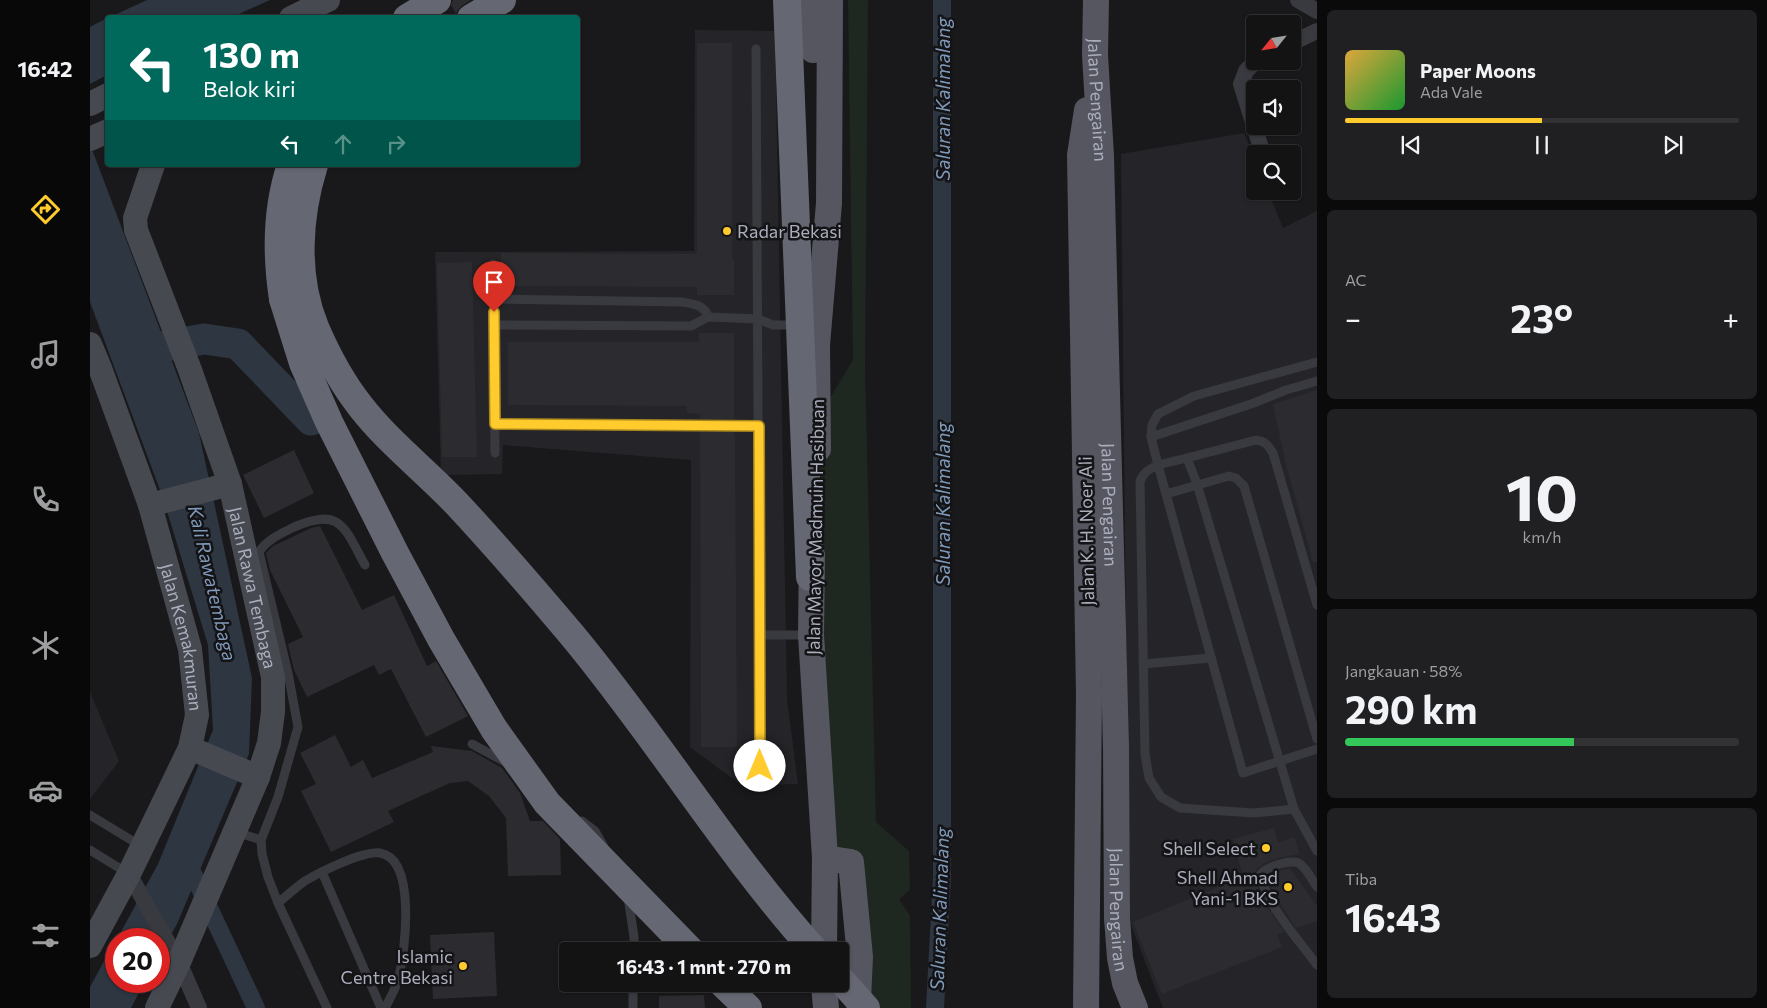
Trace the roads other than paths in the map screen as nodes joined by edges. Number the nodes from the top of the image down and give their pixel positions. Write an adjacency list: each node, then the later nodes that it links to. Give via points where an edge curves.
1 (328, 0): 10 (street)
2 (437, 0): 11 (highway)
3 (502, 0): 12 (highway)
4 (787, 0): 31 (highway)
5 (810, 0): 31 (main road, via 813,40)
6 (830, 0): 31 (main road, via 829,203)
7 (1096, 0): 16 (main road, Jalan Pengairan)
8 (1298, 0): 9 (street)
9 (1317, 11)
10 (296, 15)
11 (412, 15)
12 (476, 15)
13 (1317, 31): 14 (street)
14 (1301, 39)
15 (756, 49): 29 (lane)
16 (1095, 55): 91 (main road, Jalan K. H. Noer Ali, via 1080,156 1089,695); 92 (main road, Jalan Pengairan, via 1101,156 1115,699 1117,918 1120,958)
17 (1247, 70): 22 (street, via 1240,84)
18 (105, 96): 19 (street)
19 (90, 104)
20 (105, 131): 21 (street)
21 (90, 138)
22 (1260, 145)
23 (152, 167): 42 (street, Jalan Rawa Tembaga, via 135,218 136,230 190,370)
24 (290, 167): 72 (highway, bridge, via 279,223 278,264 283,299 302,363 395,553 436,631 494,729 547,803)
25 (313, 167): 73 (highway, via 301,226 304,292 314,325 342,381 362,408 456,503 572,636)
26 (493, 264): 27 (lane)
27 (493, 299): 28 (lane, via 682,302 701,306); 30 (lane)
28 (708, 317): 29 (lane); 30 (lane, via 691,326)
29 (758, 319): 31 (lane); 36 (lane)
30 (494, 326): 35 (lane)
31 (812, 332): 46 (highway)
32 (90, 344): 44 (street, Jalan Kemakmuran)
33 (1317, 362): 37 (lane, via 1194,396 1158,414 1152,425)
34 (1317, 381): 37 (lane)
35 (495, 424): 36 (lane); 38 (lane)
36 (759, 426): 48 (lane)
37 (1151, 437): 40 (lane)
38 (495, 453)
39 (1187, 458): 40 (lane); 41 (lane); 47 (lane, via 1256,440 1269,447)
40 (1158, 466): 43 (lane); 51 (lane, via 1143,474 1140,481)
41 (1197, 484): 43 (lane); 52 (lane, via 1229,476 1244,486); 56 (lane)
42 (227, 485): 44 (street); 58 (street, Jalan Rawa Tembaga, via 273,677 274,712 269,743)
43 (1166, 494): 50 (lane)
44 (153, 505): 54 (street, Jalan Kemakmuran, via 190,649 197,715)
45 (365, 565): 62 (lane, via 346,530 330,519 311,520 287,530 259,552 298,727)
46 (810, 577): 49 (main road, Jalan Mayor Madmuin Hasibuan)
47 (1317, 605)
48 (760, 635): 49 (lane); 57 (lane)
49 (811, 635): 66 (main road, Jalan Mayor Madmuin Hasibuan)
50 (1212, 658): 51 (lane); 56 (lane, via 1243,774)
51 (1143, 664): 59 (lane, via 1145,754 1149,778 1161,797 1180,808 1254,813)
52 (1317, 739)
53 (472, 744): 71 (lane, via 508,763 595,831 620,870 629,902)
54 (196, 750): 58 (street); 63 (street, Jalan Kemakmuran)
55 (1317, 750): 56 (lane)
56 (1280, 762): 59 (lane)
57 (760, 766)
58 (254, 775): 61 (street, Jalan Rawa Tembaga)
59 (1294, 809): 65 (lane)
60 (90, 814): 63 (lane)
61 (236, 832): 62 (lane); 76 (street, Jalan Rawa Tembaga, via 192,930)
62 (261, 840): 70 (lane, via 268,877)
63 (142, 846): 68 (street, Jalan Kemakmuran)
64 (90, 850): 68 (lane)
65 (1317, 851)
66 (825, 858): 74 (main road, Jalan Mayor Madmuin Hasibuan); 82 (main road, via 851,862)
67 (322, 872): 70 (lane); 86 (lane); 87 (lane, via 363,854 380,853 391,859 400,873 406,896 406,935 399,978)
68 (134, 882): 75 (street, Jalan Kemakmuran); 76 (street)
69 (1317, 887): 77 (lane, via 1295,862 1266,869 1260,875 1266,892 1283,919)
70 (278, 903): 85 (lane)
71 (634, 942)
72 (682, 942)
73 (806, 942)
74 (824, 942)
75 (90, 946)
76 (175, 955): 83 (street, Jalan Rawa Tembaga); 84 (street)
77 (1317, 965)
78 (849, 990): 82 (highway, bridge)
79 (633, 992): 88 (lane)
80 (731, 992): 89 (highway)
81 (825, 992): 90 (main road)
82 (861, 1005)
83 (157, 1008)
84 (200, 1008)
85 (327, 1008)
86 (381, 1008)
87 (385, 1008)
88 (633, 1008)
89 (748, 1008)
90 (826, 1008)
91 (1086, 1008)
92 (1135, 1008)

